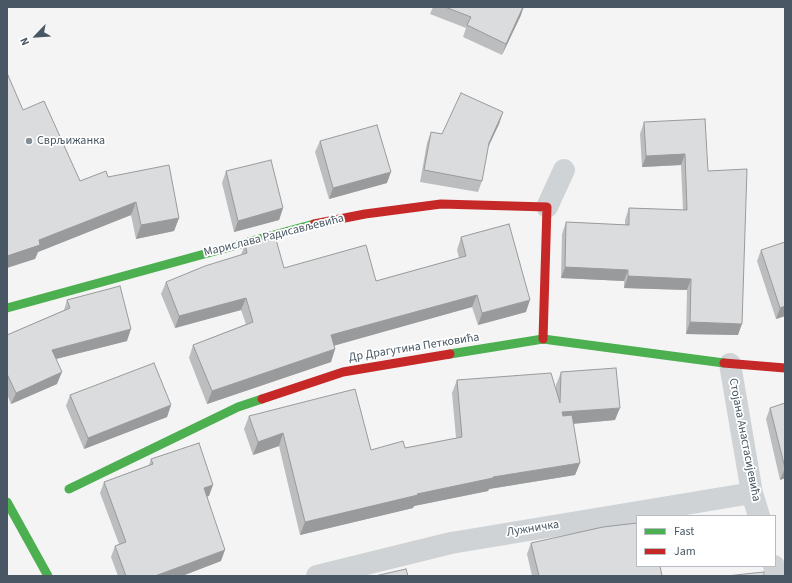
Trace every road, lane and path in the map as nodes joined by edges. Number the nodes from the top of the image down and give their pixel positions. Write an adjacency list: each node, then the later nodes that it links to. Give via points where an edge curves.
1 (564, 170): 2 (street)
2 (547, 206): 3 (street, Марислава Радисављевића, via 441,204 365,214 295,228); 4 (street)
3 (7, 308)
4 (543, 339): 5 (street, Др Драгутина Петковића); 7 (street, Др Драгутина Петковића, via 343,372 238,406)
5 (730, 364): 6 (street, Др Драгутина Петковића); 8 (street, Стојана Анастасијевића)
6 (785, 368)
7 (69, 489)
8 (752, 493): 10 (street, Стојана Анастасијевића); 12 (street, Лужничка, via 451,543)
9 (7, 502): 11 (street)
10 (759, 515)
11 (48, 576)
12 (317, 576)

